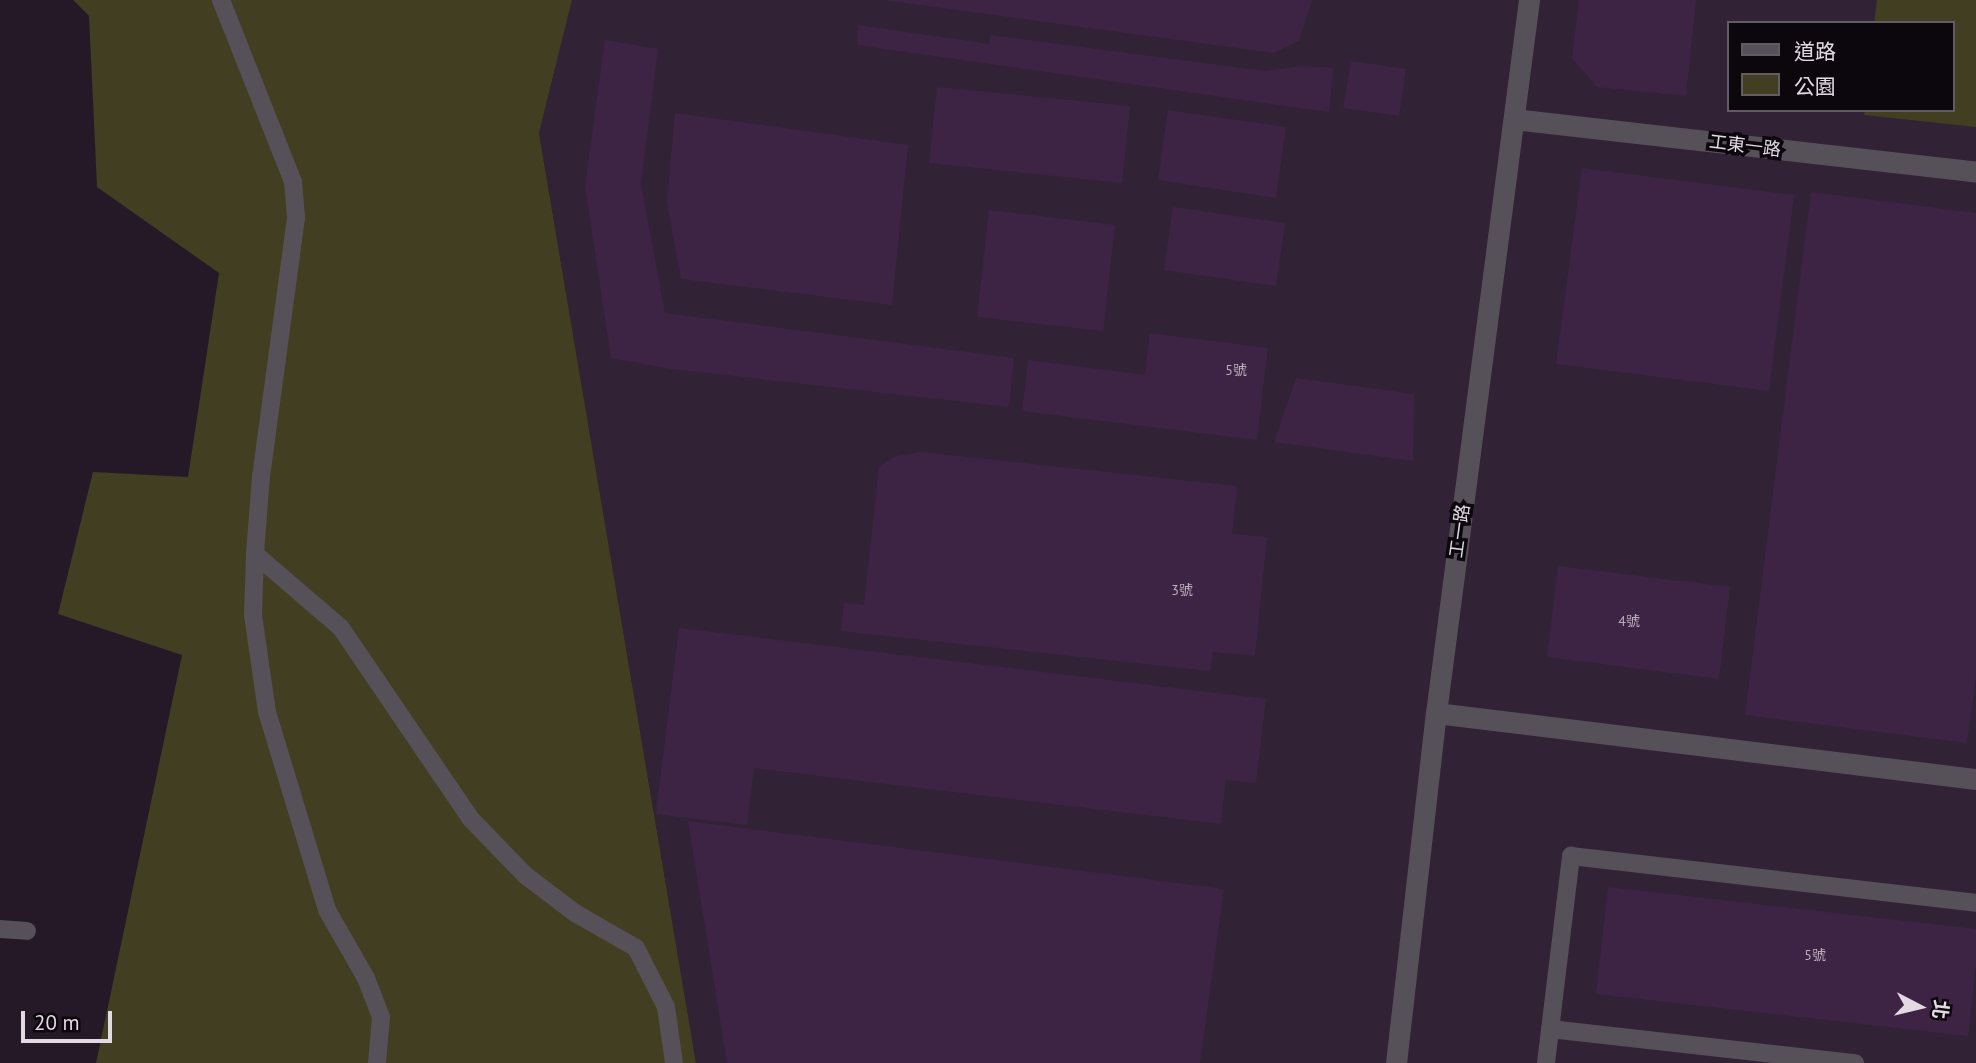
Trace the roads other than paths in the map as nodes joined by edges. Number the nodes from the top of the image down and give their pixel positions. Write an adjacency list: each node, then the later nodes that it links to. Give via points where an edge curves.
1 (221, 0): 5 (lane, via 293,182 296,218)
2 (1529, 0): 3 (street, 工一路)
3 (1514, 119): 4 (street, 工東一路); 6 (street, 工一路)
4 (1976, 172)
5 (255, 554): 12 (lane, via 253,615 267,712 327,910 366,978 382,1017); 13 (lane, via 341,628 470,818 525,875 575,913 636,948 666,1007)
6 (1436, 713): 7 (street); 14 (street, 工一路)
7 (1976, 779)
8 (1976, 904): 11 (lane, via 1572,856)
9 (0, 929): 10 (lane)
10 (27, 931)
11 (1550, 1029): 15 (lane); 16 (lane)
12 (377, 1063)
13 (674, 1063)
14 (1396, 1063)
15 (1546, 1063)
16 (1855, 1063)

